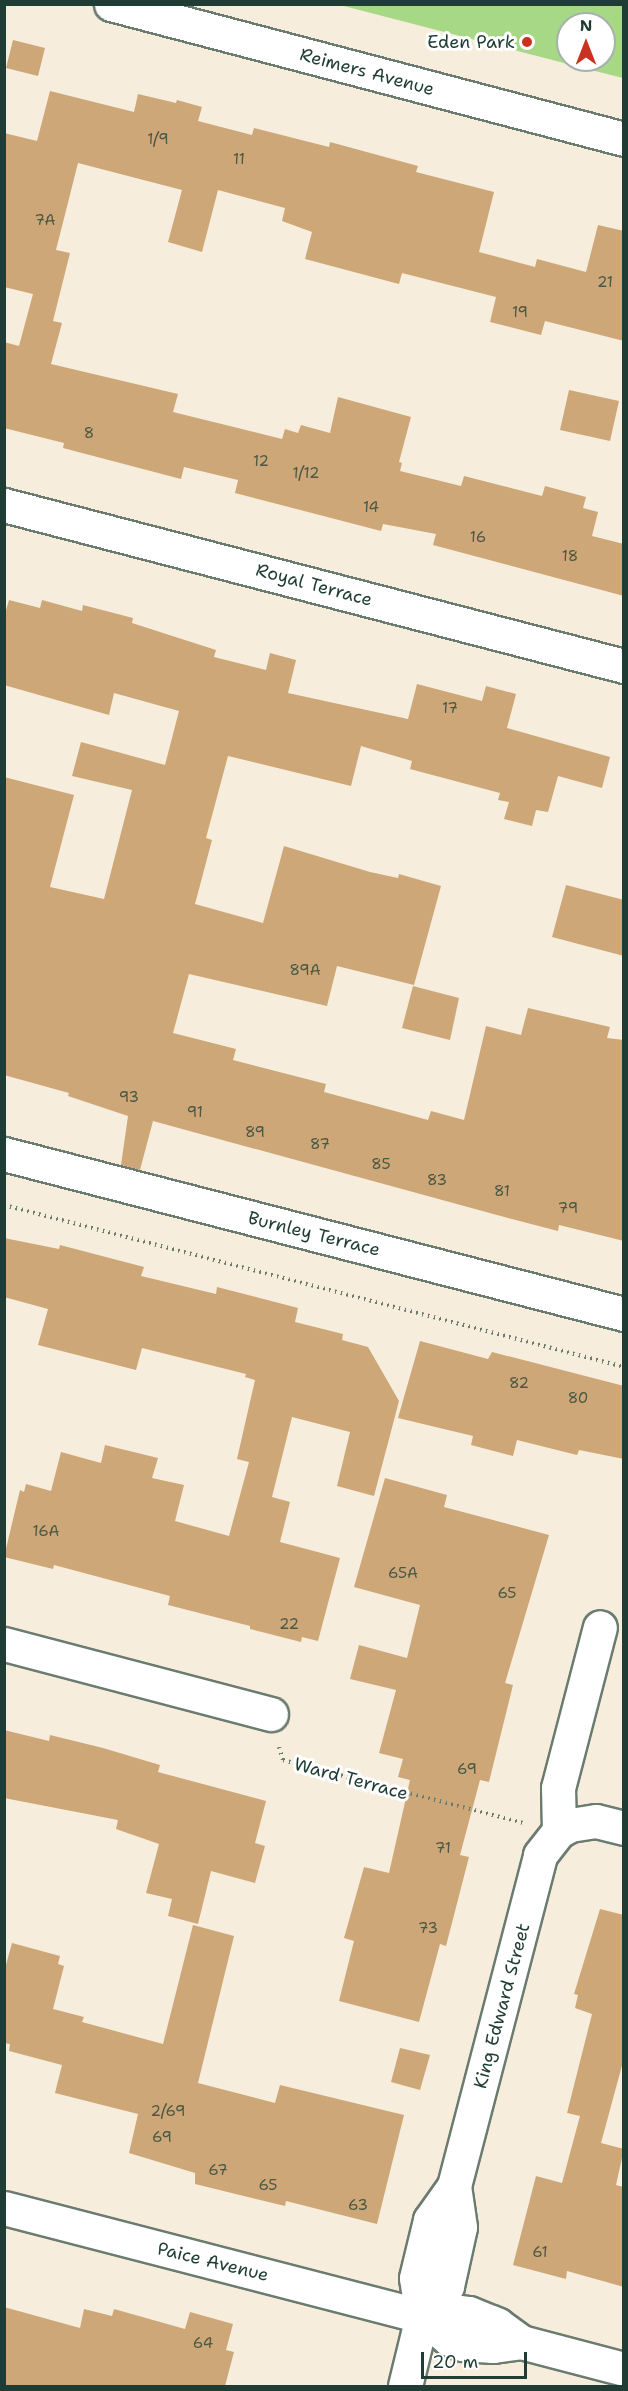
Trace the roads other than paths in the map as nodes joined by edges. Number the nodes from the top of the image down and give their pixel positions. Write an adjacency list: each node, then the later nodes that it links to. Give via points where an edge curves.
1 (111, 4): 2 (street, Reimers Avenue)
2 (624, 139)
3 (4, 505): 4 (street, Royal Terrace)
4 (624, 666)
5 (4, 1154): 6 (street, Burnley Terrace)
6 (624, 1314)
7 (600, 1627): 11 (street, via 558,1788)
8 (4, 1644): 9 (street)
9 (272, 1714)
10 (624, 1828): 11 (street, via 596,1821)
11 (559, 1831): 13 (street, King Edward Street, via 540,1855 454,2186 460,2227 447,2286)
12 (4, 2208): 13 (street, Paice Avenue)
13 (422, 2316): 14 (street, Paice Avenue, via 469,2313 498,2325 520,2342); 15 (street, King Edward Street)
14 (624, 2369)
15 (405, 2386)

